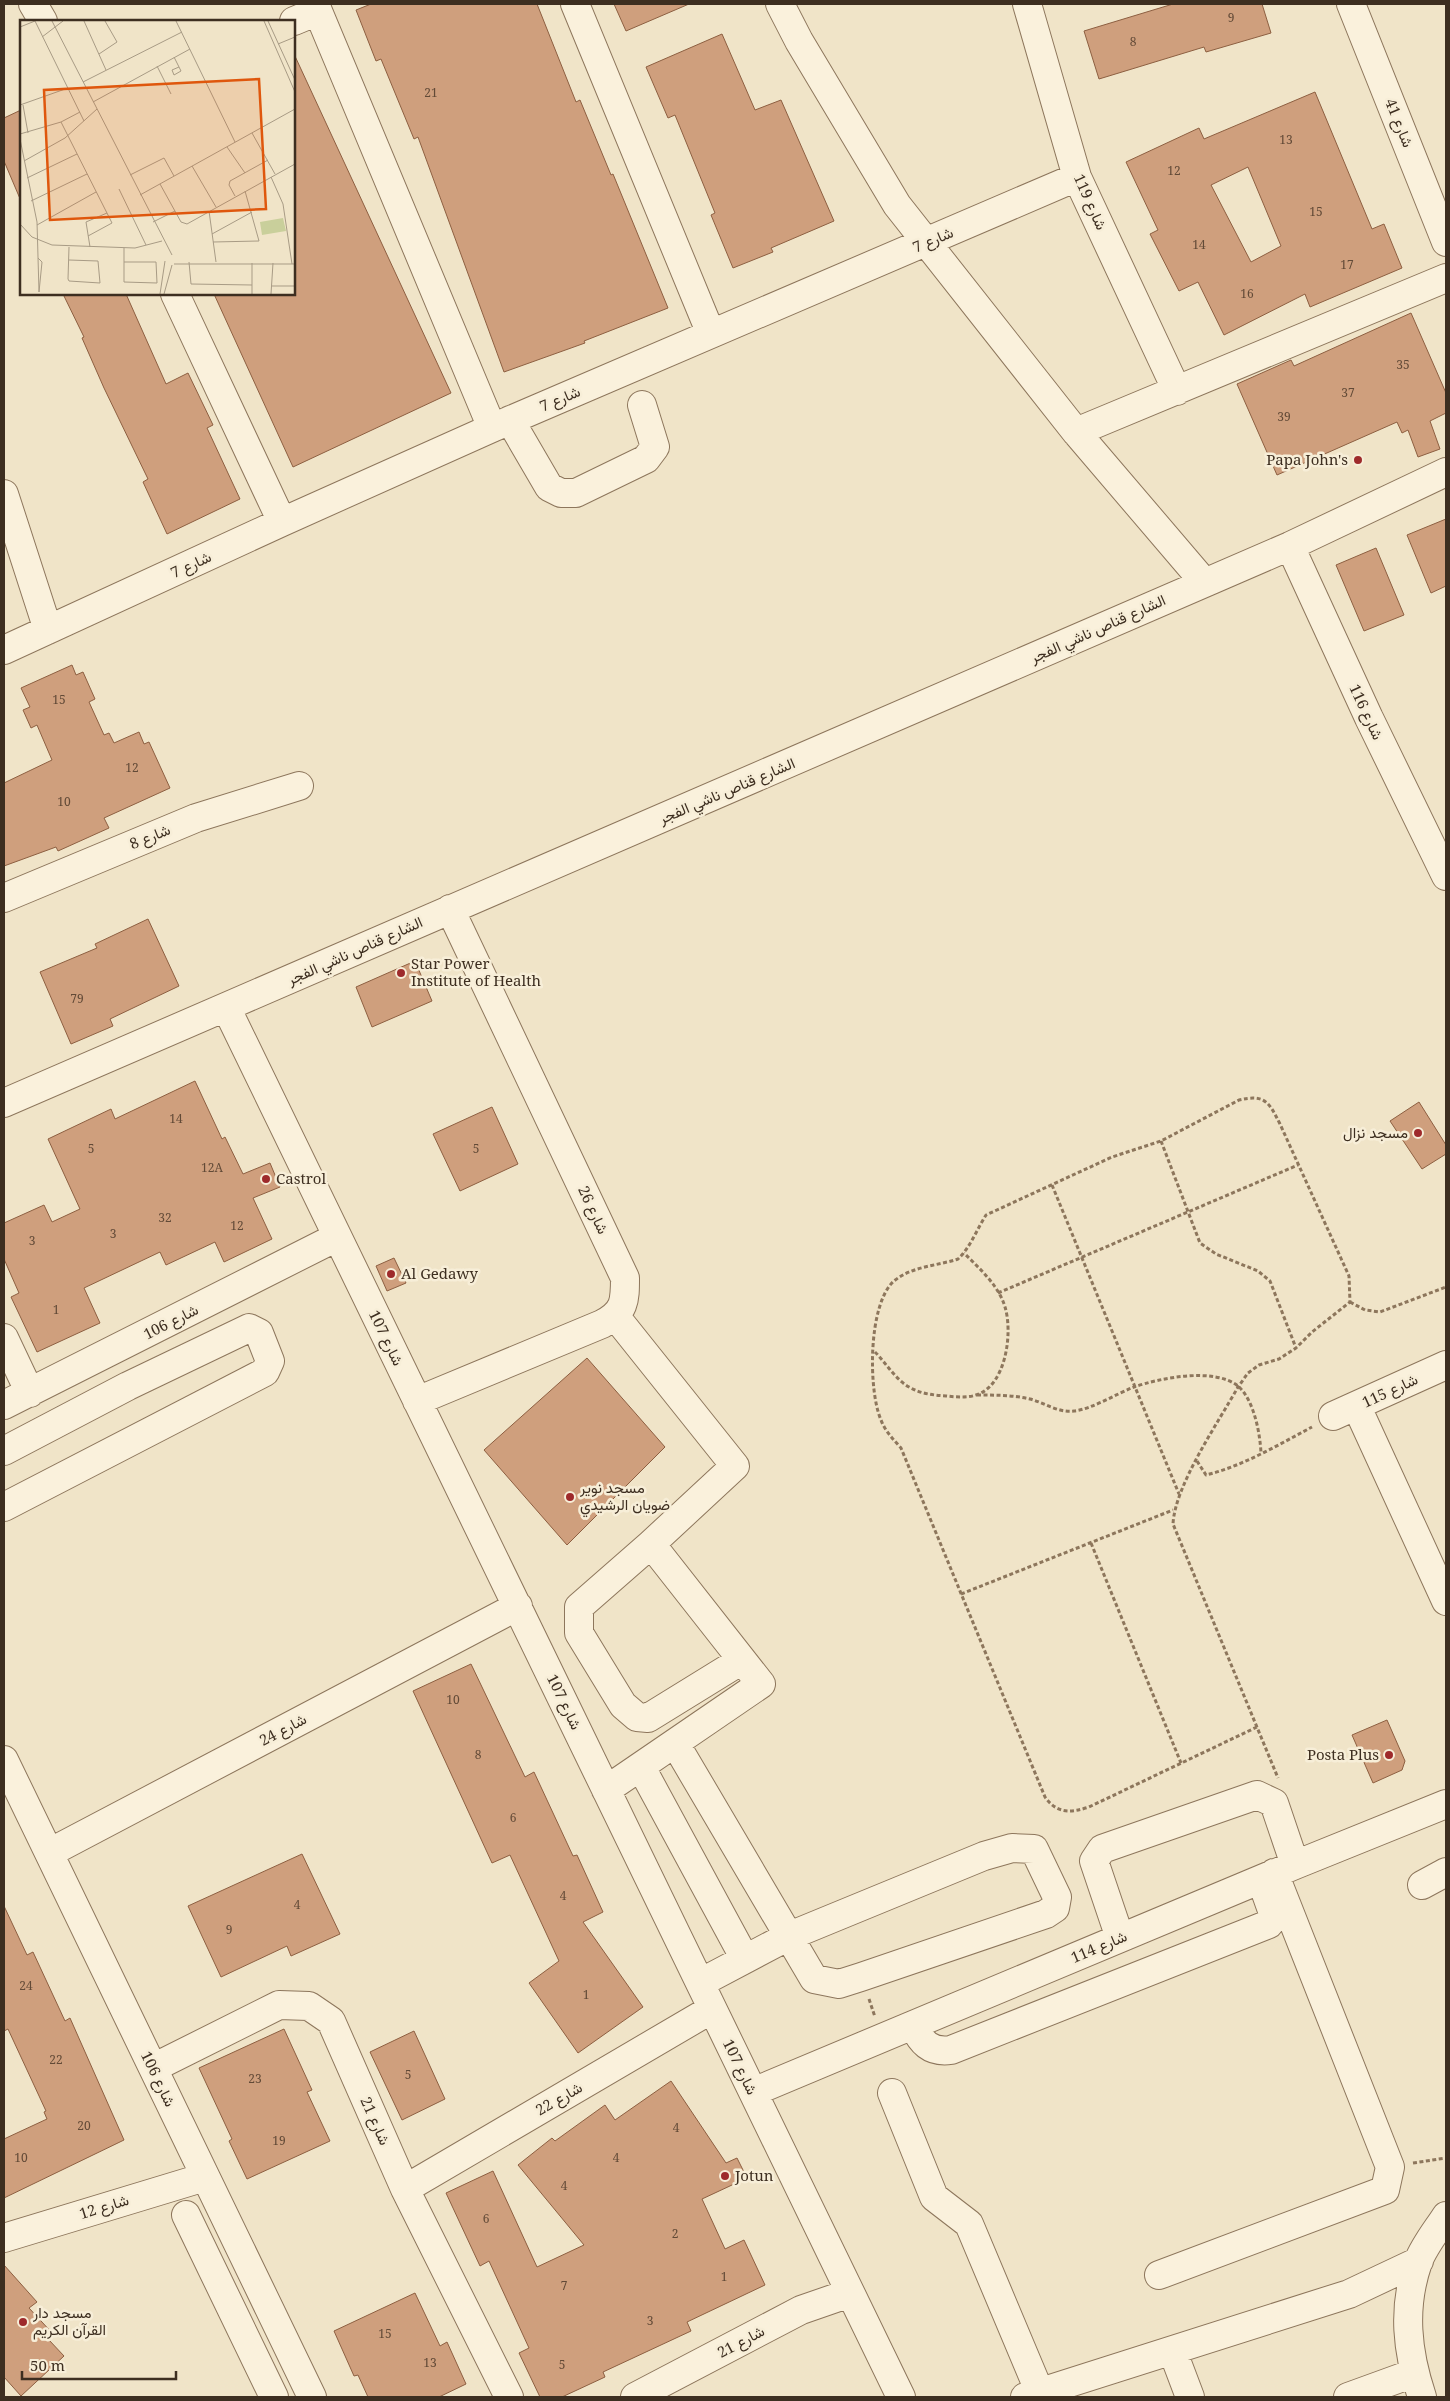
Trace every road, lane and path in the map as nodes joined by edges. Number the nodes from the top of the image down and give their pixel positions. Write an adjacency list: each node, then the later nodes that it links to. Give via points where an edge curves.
1 (33, 4): 7 (street)
2 (575, 4): 14 (street)
3 (780, 4): 11 (street, via 896,205)
4 (1027, 4): 9 (street, شارع 119)
5 (1351, 4): 10 (street, شارع 41)
6 (317, 7): 8 (street); 17 (street)
7 (42, 20)
8 (295, 20)
9 (1078, 177): 11 (street, شارع 7); 15 (street, شارع 119)
10 (1446, 242)
11 (925, 244): 14 (street, شارع 7); 18 (street)
12 (1446, 278): 15 (street)
13 (175, 295): 21 (street)
14 (711, 334): 17 (street, شارع 7)
15 (1177, 391): 18 (street)
16 (642, 405): 17 (street, via 655,447 646,459 576,493 560,493 549,487)
17 (501, 424): 21 (street, شارع 7)
18 (1076, 432): 23 (street)
19 (1446, 472): 22 (street, الشارع قناص ناشي الفجر)
20 (4, 494): 24 (street)
21 (282, 522): 24 (street, شارع 7)
22 (1290, 546): 23 (street, الشارع قناص ناشي الفجر); 27 (street, شارع 116)
23 (1204, 582): 29 (street, الشارع قناص ناشي الفجر)
24 (48, 630): 25 (street, شارع 7)
25 (4, 650)
26 (299, 786): 28 (street, شارع 8, via 196,818)
27 (1446, 876)
28 (4, 898)
29 (450, 909): 30 (street, الشارع قناص ناشي الفجر); 42 (street, شارع 26, via 625,1278 625,1300)
30 (226, 1007): 31 (street, الشارع قناص ناشي الفجر); 36 (street, شارع 107)
31 (4, 1103)
32 (1161, 1141): 33 (path, via 1239,1100 1262,1098 1271,1106); 34 (path, via 1112,1157); 35 (path)
33 (1298, 1165): 35 (path); 41 (path, via 1349,1276)
34 (1052, 1185): 37 (path, via 986,1215); 38 (path)
35 (1187, 1211): 38 (path); 44 (path, via 1200,1242 1208,1249 1258,1270 1270,1281)
36 (337, 1237): 45 (street, شارع 106); 53 (street, شارع 107)
37 (964, 1253): 40 (path); 46 (path, via 947,1263 910,1271 892,1282 880,1305)
38 (1082, 1257): 40 (path); 49 (path)
39 (1446, 1287): 41 (path, via 1380,1312 1366,1310)
40 (998, 1293): 52 (path, via 1005,1307 1008,1348 994,1378 985,1391)
41 (1350, 1302): 44 (path)
42 (616, 1317): 53 (street); 63 (street, via 735,1466)
43 (4, 1338): 51 (street)
44 (1296, 1348): 50 (path, via 1279,1359 1259,1364)
45 (115, 1350): 48 (street); 51 (street, شارع 106)
46 (874, 1351): 52 (path, via 898,1378 920,1392 957,1397); 64 (path, via 872,1383 881,1420 901,1448)
47 (1446, 1365): 55 (street, شارع 115)
48 (128, 1386): 56 (street); 60 (street, via 249,1328 259,1333 270,1361 265,1372)
49 (1135, 1387): 50 (path, via 1185,1376 1221,1379); 52 (path, via 1076,1411 1059,1410 1020,1397); 59 (path)
50 (1238, 1387): 57 (path, via 1260,1430); 58 (path)
51 (30, 1393): 54 (street, شارع 106)
52 (977, 1395)
53 (417, 1401): 66 (street, شارع 107)
54 (4, 1405)
55 (1345, 1411): 57 (path); 65 (street)
56 (4, 1451)
57 (1262, 1453): 58 (path, via 1206,1475)
58 (1197, 1460): 59 (path)
59 (1179, 1494): 61 (path)
60 (4, 1507)
61 (1174, 1510): 62 (path); 68 (path, via 1173,1524 1179,1543)
62 (1091, 1543): 64 (path); 70 (path)
63 (651, 1544): 67 (street); 67 (street, via 579,1607 579,1632 624,1705 637,1717 648,1718)
64 (961, 1594): 70 (path, via 1045,1797 1056,1809 1075,1812)
65 (1446, 1601)
66 (518, 1606): 74 (street, شارع 107); 76 (street, شارع 24)
67 (742, 1660): 69 (street, via 761,1684)
68 (1257, 1727): 70 (path); 73 (path)
69 (675, 1743): 72 (street); 80 (street)
70 (1181, 1763)
71 (4, 1764): 76 (street, شارع 106)
72 (641, 1767): 74 (street); 82 (street)
73 (1279, 1779)
74 (606, 1790): 84 (street, شارع 107)
75 (1446, 1804): 77 (street, شارع 114)
76 (49, 1853): 88 (street, شارع 106)
77 (1277, 1872): 81 (street, شارع 114); 81 (street, via 1274,1803 1257,1795 1102,1849 1094,1861); 86 (street, via 1274,1916 1269,1924 951,2050 930,2048); 92 (street)
78 (1446, 1872): 79 (street)
79 (1422, 1885)
80 (787, 1937): 82 (street); 83 (street, via 814,1979 839,1984); 83 (street, via 984,1856 1012,1848 1034,1849 1057,1897 1055,1908 1046,1914)
81 (1120, 1938): 86 (street, شارع 114)
82 (745, 1959): 84 (street)
83 (861, 1977): 87 (path)
84 (700, 1983): 85 (street, شارع 107)
85 (712, 2008): 89 (street, شارع 107); 94 (street, شارع 22)
86 (913, 2025): 87 (street, شارع 114)
87 (882, 2038): 89 (street, شارع 114)
88 (153, 2068): 93 (street, شارع 106); 94 (street, شارع 21, via 279,2005 308,2006 331,2021)
89 (753, 2092): 101 (street, شارع 107)
90 (892, 2093): 105 (street, via 934,2197 969,2224)
91 (1446, 2158): 92 (path)
92 (1390, 2167): 99 (street, via 1385,2190)
93 (205, 2177): 97 (street, شارع 12); 100 (street, شارع 106)
94 (405, 2189): 108 (street, شارع 21)
95 (186, 2215): 102 (street)
96 (1446, 2216): 98 (street)
97 (4, 2238)
98 (1419, 2261): 103 (street, via 1349,2294); 104 (street, via 1406,2320)
99 (1159, 2275)
100 (256, 2284): 102 (street); 107 (street, شارع 106)
101 (850, 2293): 109 (street, شارع 21, via 801,2310); 110 (street, شارع 107)
102 (227, 2299): 106 (street)
103 (1173, 2352): 105 (street); 111 (street)
104 (1418, 2385): 112 (street)
105 (1032, 2395)
106 (274, 2397)
107 (312, 2397)
108 (510, 2397)
109 (635, 2397)
110 (901, 2397)
111 (1190, 2397)
112 (1348, 2397)

